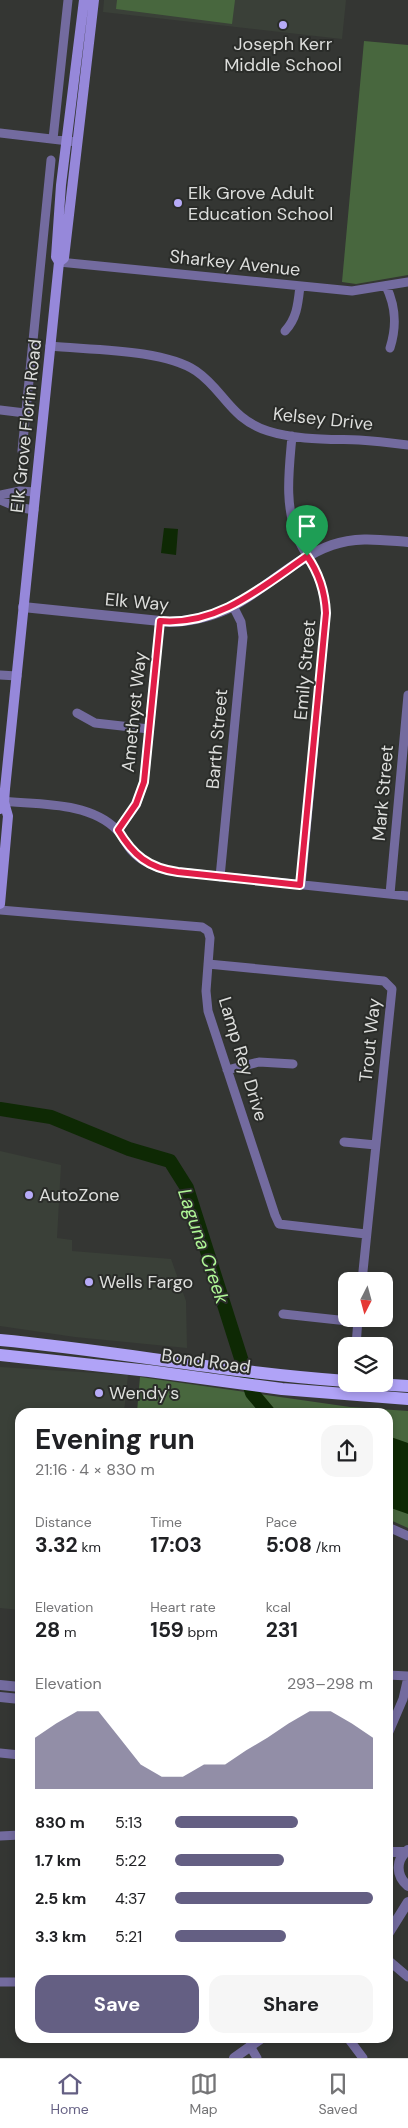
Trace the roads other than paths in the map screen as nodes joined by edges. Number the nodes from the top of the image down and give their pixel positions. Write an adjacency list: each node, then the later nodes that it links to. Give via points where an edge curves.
1 (68, 0): 5 (street)
2 (84, 0): 6 (main road, Elk Grove Florin Road)
3 (94, 0): 6 (main road, Elk Grove Florin Road)
4 (0, 133): 5 (street)
5 (53, 139): 6 (street)
6 (72, 141): 9 (main road, Elk Grove Florin Road); 10 (main road, Elk Grove Florin Road, via 64,258)
7 (51, 160): 8 (street)
8 (49, 184): 9 (street); 18 (street)
9 (61, 185): 10 (main road, Elk Grove Florin Road, via 56,257)
10 (59, 262): 12 (street, Sharkey Avenue); 15 (main road, Elk Grove Florin Road)
11 (408, 282): 13 (street, Sharkey Avenue)
12 (300, 286): 13 (street, Sharkey Avenue, via 352,291); 14 (street, via 295,318)
13 (386, 286): 16 (street, via 395,314)
14 (285, 331)
15 (50, 346): 19 (street, Kelsey Drive, via 174,360 202,375 246,421 268,431); 22 (main road, Elk Grove Florin Road)
16 (390, 348)
17 (0, 410): 18 (street)
18 (26, 413): 21 (street)
19 (292, 436): 20 (street, Kelsey Drive); 27 (street, Emily Street, via 288,482 290,511 298,540)
20 (408, 445)
21 (22, 451)
22 (35, 492): 23 (street); 25 (main road, Elk Grove Florin Road)
23 (0, 495)
24 (0, 500): 25 (street)
25 (34, 510): 29 (main road, Elk Grove Florin Road)
26 (408, 542): 27 (street, Elk Way, via 356,540 332,545)
27 (307, 556): 28 (street, Elk Way); 39 (street, Emily Street, via 322,588 326,613)
28 (233, 606): 30 (street, Elk Way, via 198,619); 38 (street, Barth Street, via 241,622 242,638)
29 (23, 607): 30 (street, Elk Way); 32 (main road, Elk Grove Florin Road)
30 (160, 621): 35 (street, Amethyst Way)
31 (0, 675): 32 (street)
32 (17, 676): 36 (main road, Elk Grove Florin Road)
33 (408, 695): 40 (street, Mark Street)
34 (77, 713): 35 (street, via 95,723)
35 (149, 729): 37 (street, Amethyst Way, via 142,790)
36 (1, 804): 37 (street, via 78,810 94,815); 42 (main road, Elk Grove Florin Road, via 8,816)
37 (118, 830): 38 (street, via 128,847 154,866)
38 (220, 878): 39 (street)
39 (300, 885): 40 (street)
40 (390, 894): 41 (street)
41 (408, 896)
42 (0, 904)
43 (0, 910): 44 (street, Lamp Rey Drive, via 202,927 210,938)
44 (208, 964): 46 (street, Lamp Rey Drive, via 207,1004); 48 (street, Trout Way, via 384,980 392,990)
45 (293, 1064): 46 (street, via 259,1062)
46 (227, 1070): 49 (street, Lamp Rey Drive, via 279,1224)
47 (344, 1142): 48 (street)
48 (376, 1145): 49 (street, Trout Way)
49 (366, 1234): 50 (street, Trout Way)
50 (363, 1272)
51 (283, 1314): 52 (street)
52 (338, 1318)
53 (0, 1340): 55 (main road, Bond Road)
54 (0, 1355): 56 (main road, Bond Road)
55 (213, 1367): 56 (main road, via 186,1370 142,1366); 58 (main road, Bond Road)
56 (135, 1370): 58 (main road, Bond Road, via 218,1380)
57 (338, 1382): 58 (main road, Bond Road)
58 (284, 1383): 61 (main road, Bond Road)
59 (393, 1385): 60 (main road)
60 (408, 1386)
61 (408, 1399)
62 (393, 1528): 63 (street)
63 (408, 1536)
64 (393, 1676): 65 (street)
65 (408, 1676): 70 (street)
66 (0, 1685): 67 (street)
67 (15, 1686)
68 (0, 1697): 69 (street)
69 (15, 1698)
70 (393, 1722)
71 (0, 1753): 72 (street)
72 (15, 1754)
73 (15, 1835): 74 (street)
74 (0, 1836)
75 (406, 1851): 76 (street); 78 (street, via 399,1862)
76 (393, 1852)
77 (393, 1870): 78 (street)
78 (403, 1880): 80 (street)
79 (408, 1902): 80 (street)
80 (397, 1918): 81 (street)
81 (393, 1925)
82 (393, 1964): 83 (street)
83 (408, 1977)
84 (0, 1982): 85 (street)
85 (15, 1982)
86 (254, 2043): 88 (street)
87 (352, 2043): 91 (street)
88 (250, 2046): 89 (street); 90 (street)
89 (234, 2058)
90 (257, 2058)
91 (363, 2058)

